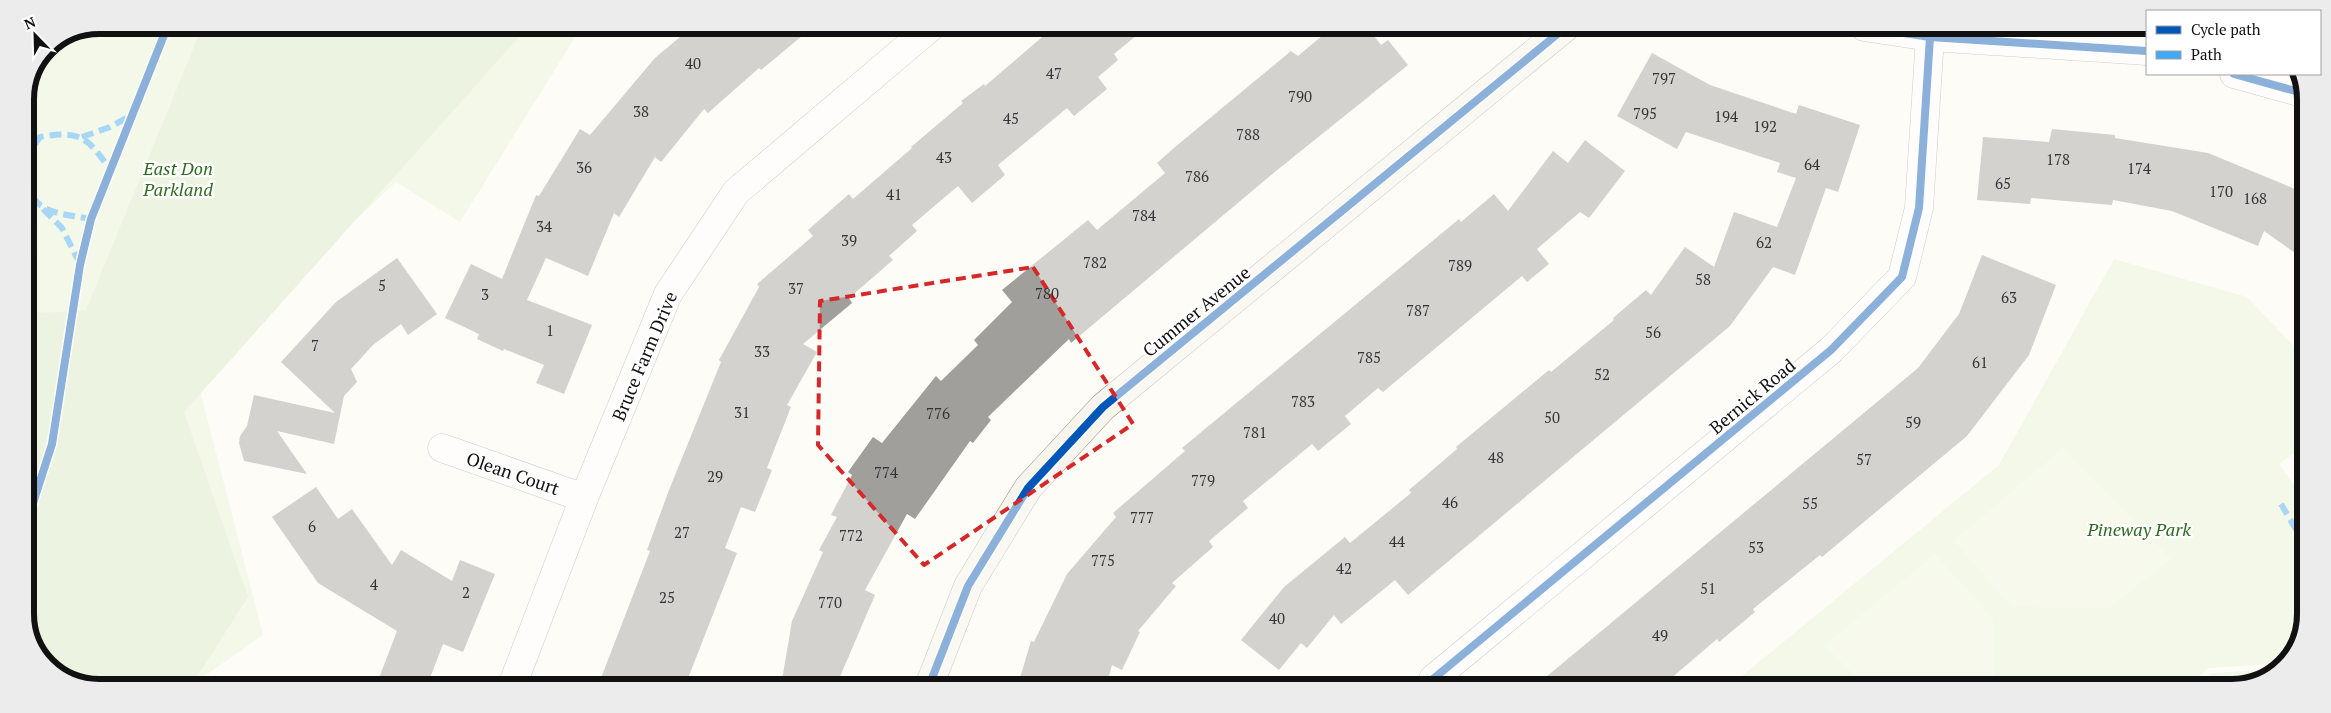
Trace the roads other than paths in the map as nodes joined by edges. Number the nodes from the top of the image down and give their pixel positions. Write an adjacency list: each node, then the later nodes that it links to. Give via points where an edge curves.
1 (923, 34): 9 (street, Bruce Farm Drive, via 736,192 668,294)
2 (1557, 34): 11 (street, Cummer Avenue, via 1103,407 1028,488 968,586)
3 (1906, 34): 4 (street)
4 (1930, 38): 5 (street); 12 (street, Bernick Road, via 1919,208 1902,277 1831,350)
5 (2146, 51)
6 (2238, 75): 7 (street)
7 (2297, 91)
8 (442, 448): 9 (street, Olean Court)
9 (584, 498): 10 (street, Bruce Farm Drive)
10 (515, 679)
11 (932, 679)
12 (1433, 679)

